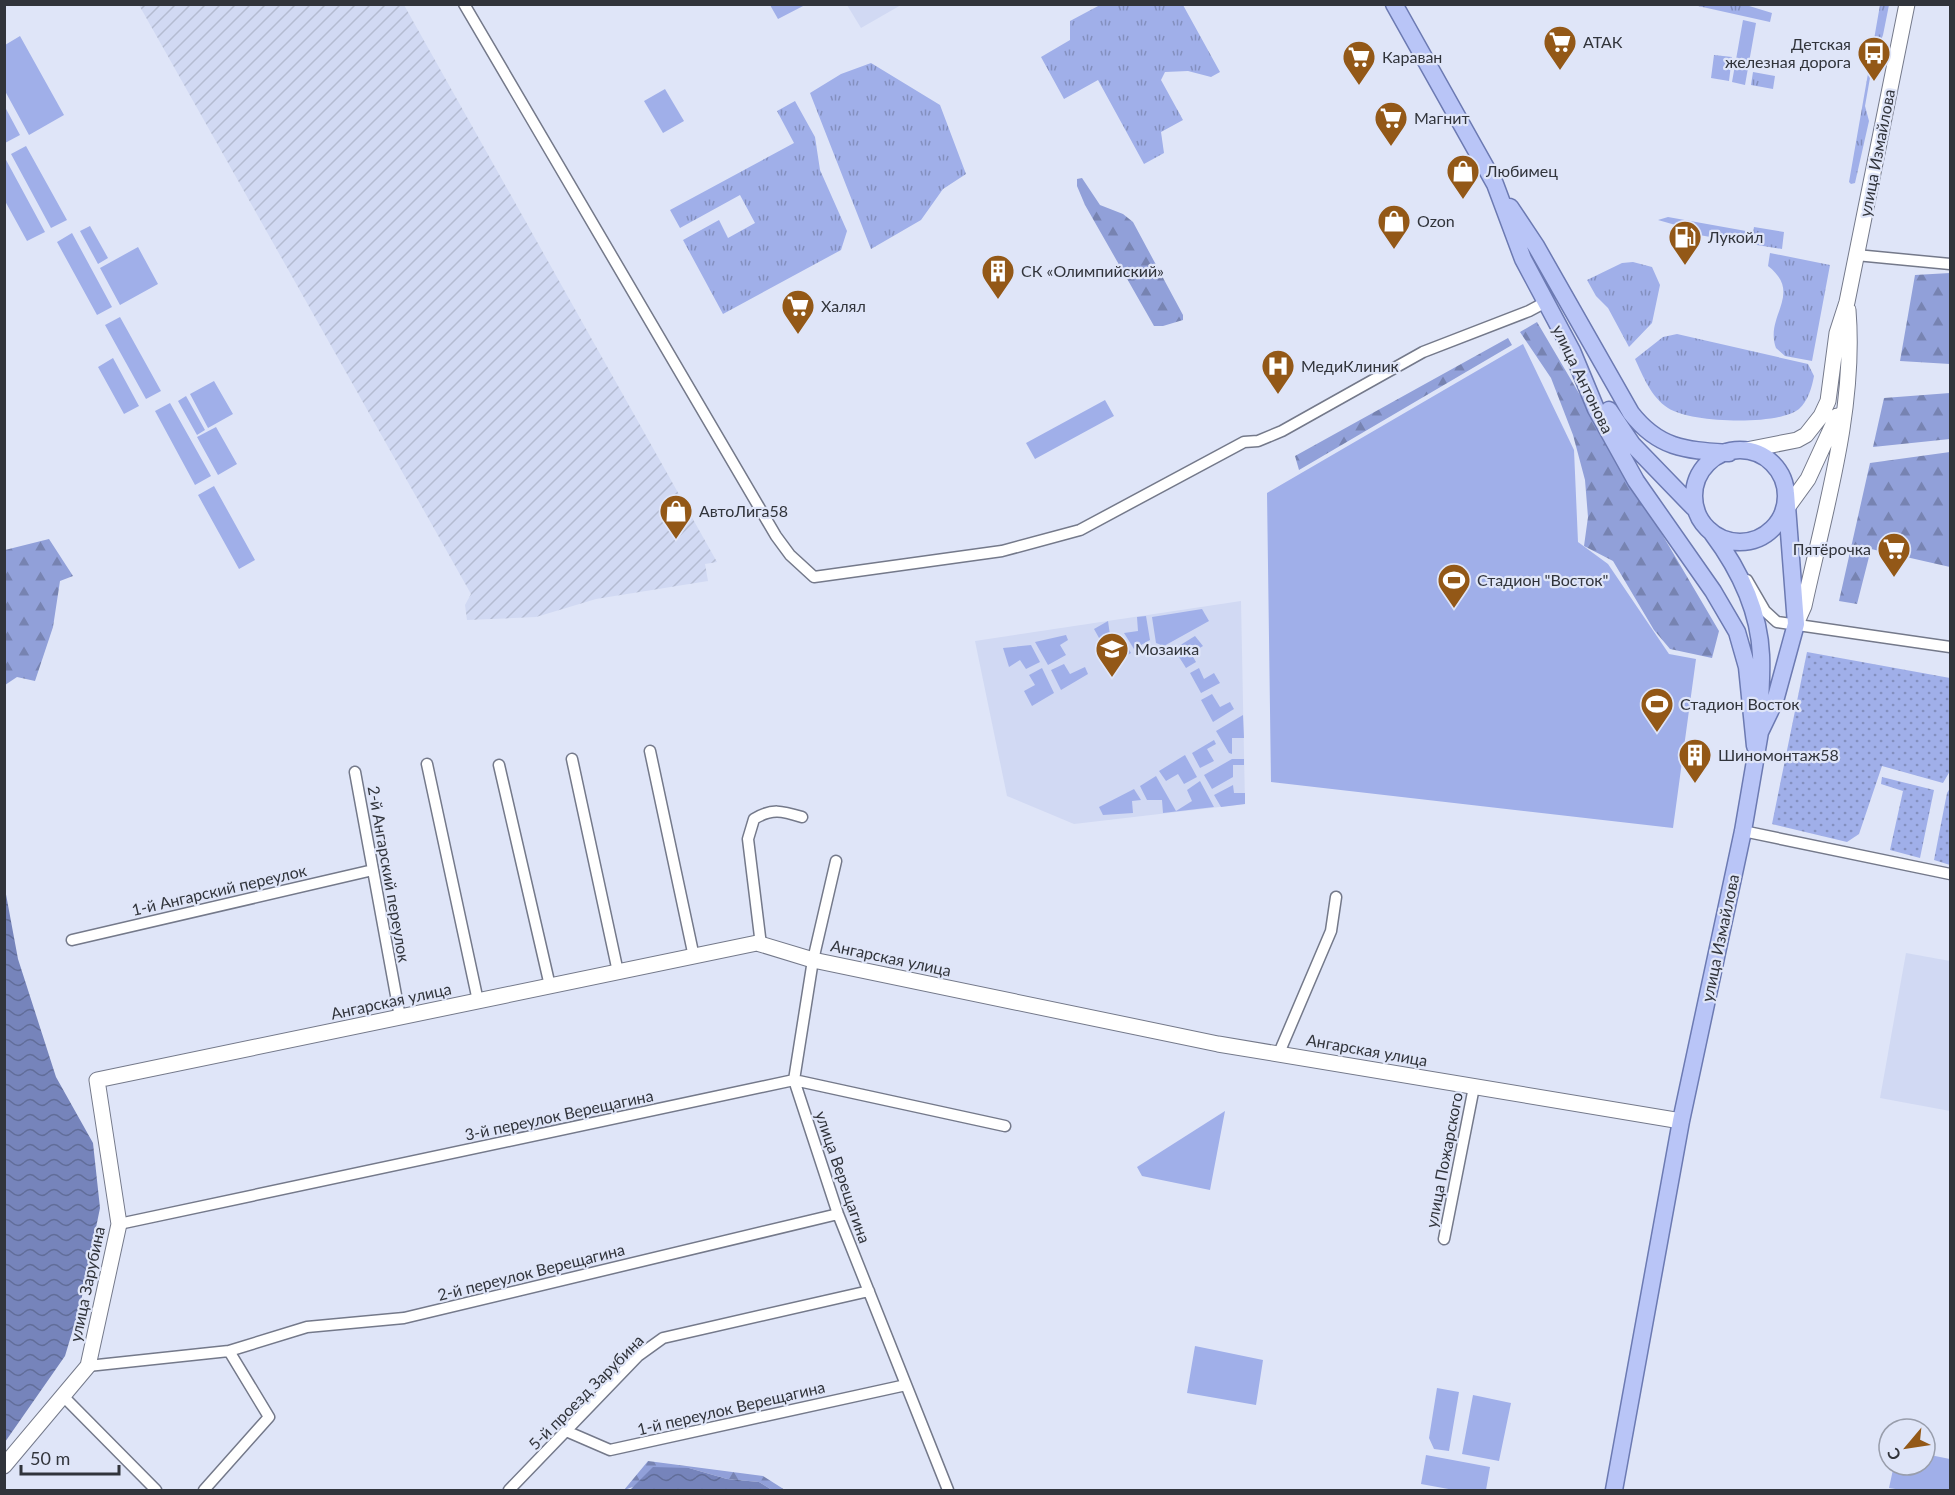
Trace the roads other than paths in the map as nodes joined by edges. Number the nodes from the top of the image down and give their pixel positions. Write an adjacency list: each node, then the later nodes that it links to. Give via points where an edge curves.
1 (464, 4): 9 (street, via 776,536 814,577 1002,551 1080,530 1244,442 1282,431 1423,352)
2 (1394, 4): 4 (main road, улица Антонова)
3 (1907, 4): 5 (street, улица Измайлова)
4 (1495, 184): 7 (main road); 9 (main road, улица Антонова)
5 (1856, 255): 6 (street); 8 (street, улица Измайлова)
6 (1950, 264)
7 (1560, 289): 9 (main road); 12 (main road, via 1642,427 1655,438 1696,451)
8 (1847, 302): 11 (street, улица Измайлова, via 1850,335); 12 (street, улица Измайлова, via 1837,333 1828,401 1821,416 1797,440)
9 (1544, 303): 10 (main road, улица Антонова)
10 (1572, 351): 14 (main road, via 1632,444); 21 (main road, улица Антонова, via 1596,409 1636,481 1737,632 1747,667)
11 (1845, 392): 13 (street, улица Измайлова, via 1819,458); 17 (street, улица Измайлова, via 1844,417 1804,606)
12 (1738, 451): 13 (main road, via 1763,455 1775,465); 14 (main road, via 1710,463 1703,471 1693,495)
13 (1785, 506): 15 (main road, via 1765,533 1745,541); 17 (main road)
14 (1694, 508): 15 (main road)
15 (1712, 533): 16 (main road)
16 (1739, 574): 17 (street, via 1748,580 1771,617); 19 (main road, via 1759,633)
17 (1796, 624): 18 (street); 19 (main road, улица Измайлова, via 1775,701)
18 (1950, 647)
19 (1760, 732): 21 (main road, улица Измайлова)
20 (650, 752): 34 (street)
21 (1756, 753): 27 (main road, улица Измайлова)
22 (572, 759): 36 (street)
23 (427, 764): 38 (street)
24 (499, 765): 37 (street)
25 (355, 772): 29 (street, 2-й Ангарский переулок)
26 (802, 817): 33 (street, via 780,810 754,819 748,838)
27 (1743, 831): 30 (street); 44 (main road, улица Измайлова)
28 (836, 861): 35 (street, улица Верещагина)
29 (373, 870): 32 (street, 1-й Ангарский переулок); 39 (street, 2-й Ангарский переулок)
30 (1950, 874)
31 (1335, 897): 40 (street, via 1331,931)
32 (72, 940)
33 (761, 945): 34 (street, Ангарская улица); 35 (street, Ангарская улица)
34 (694, 957): 36 (street, Ангарская улица)
35 (813, 960): 40 (street, Ангарская улица, via 1218,1044); 42 (street, улица Верещагина)
36 (618, 972): 37 (street, Ангарская улица)
37 (550, 987): 38 (street, Ангарская улица)
38 (478, 1001): 39 (street, Ангарская улица)
39 (400, 1017): 41 (street, Ангарская улица)
40 (1279, 1053): 43 (street, Ангарская улица)
41 (97, 1080): 47 (street, улица Зарубина)
42 (794, 1080): 45 (street, 3-й переулок Верещагина); 46 (street, улица Верещагина); 47 (street, 3-й переулок Верещагина)
43 (1474, 1087): 44 (street, Ангарская улица); 48 (street, улица Пожарского)
44 (1681, 1121): 60 (main road, улица Измайлова)
45 (1005, 1126)
46 (838, 1214): 49 (street, улица Верещагина); 50 (street, 2-й переулок Верещагина, via 404,1318 307,1328)
47 (118, 1224): 51 (street, улица Зарубина)
48 (1443, 1239)
49 (869, 1291): 52 (street, улица Верещагина); 54 (street, 5-й проезд Зарубина, via 663,1338 638,1356)
50 (229, 1351): 51 (street, 2-й переулок Верещагина); 57 (street, via 269,1417)
51 (88, 1366): 53 (street, улица Зарубина)
52 (906, 1385): 54 (street, 1-й переулок Верещагина, via 610,1450); 59 (street, улица Верещагина)
53 (63, 1396): 55 (street, улица Зарубина); 56 (street)
54 (566, 1431): 58 (street, 5-й проезд Зарубина)
55 (4, 1466)
56 (156, 1491)
57 (204, 1491)
58 (509, 1491)
59 (948, 1491)
60 (1614, 1491)

